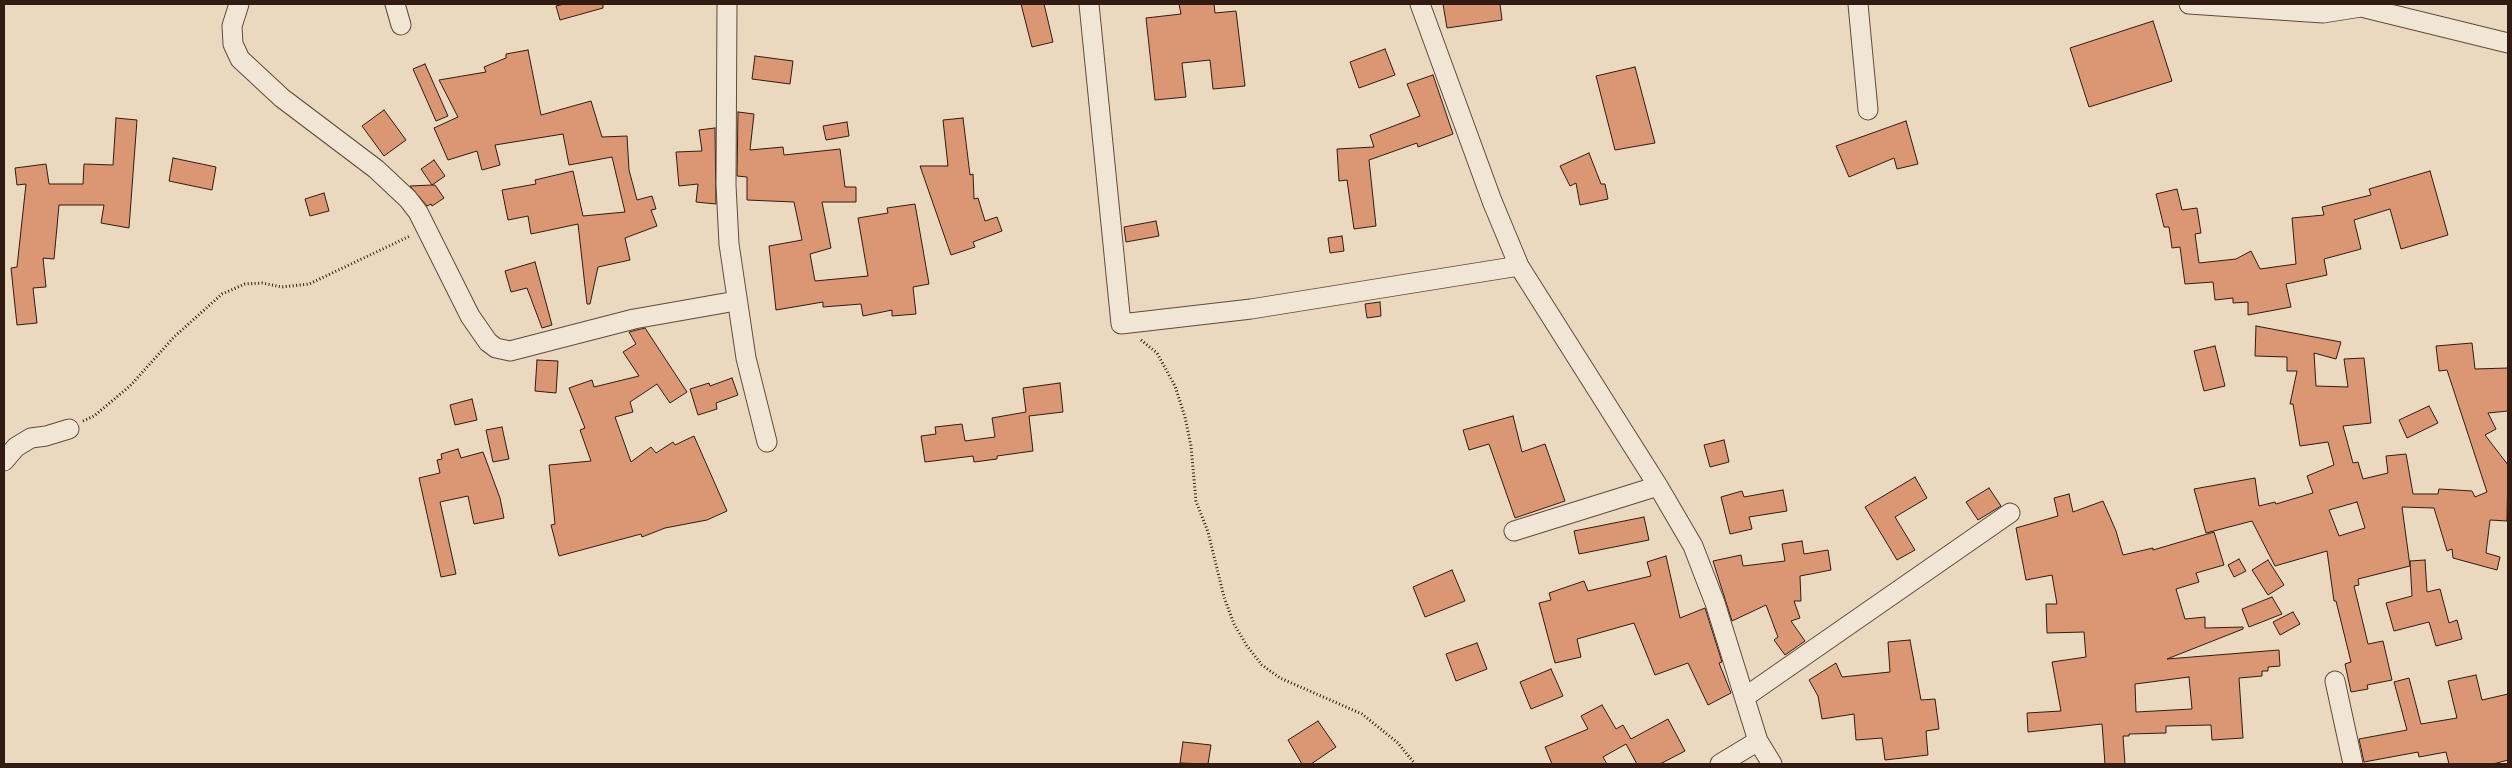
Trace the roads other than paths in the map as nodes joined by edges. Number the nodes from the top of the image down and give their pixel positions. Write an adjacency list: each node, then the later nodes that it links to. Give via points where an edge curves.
1 (239, 4): 13 (street, via 232,26 233,44 240,59 282,98 396,186 418,212 470,316 488,342 503,350 634,319)
2 (395, 4): 9 (street)
3 (727, 4): 13 (street, via 726,185)
4 (1089, 4): 12 (street, via 1121,324 1251,309)
5 (1420, 4): 12 (street)
6 (1858, 4): 11 (street)
7 (2189, 4): 8 (street, via 2323,13)
8 (2354, 6): 10 (street)
9 (401, 25)
10 (2508, 43)
11 (1868, 110)
12 (1519, 266): 17 (street)
13 (736, 300): 15 (street, via 746,358)
14 (68, 429): 16 (street, via 31,438 16,447)
15 (767, 442)
16 (4, 461)
17 (1658, 486): 19 (street); 21 (street, via 1693,546)
18 (2010, 514): 21 (street)
19 (1514, 531)
20 (2336, 681): 25 (street)
21 (1745, 697): 22 (street)
22 (1758, 742): 23 (street); 24 (street)
23 (1720, 764)
24 (1772, 764)
25 (2353, 764)

